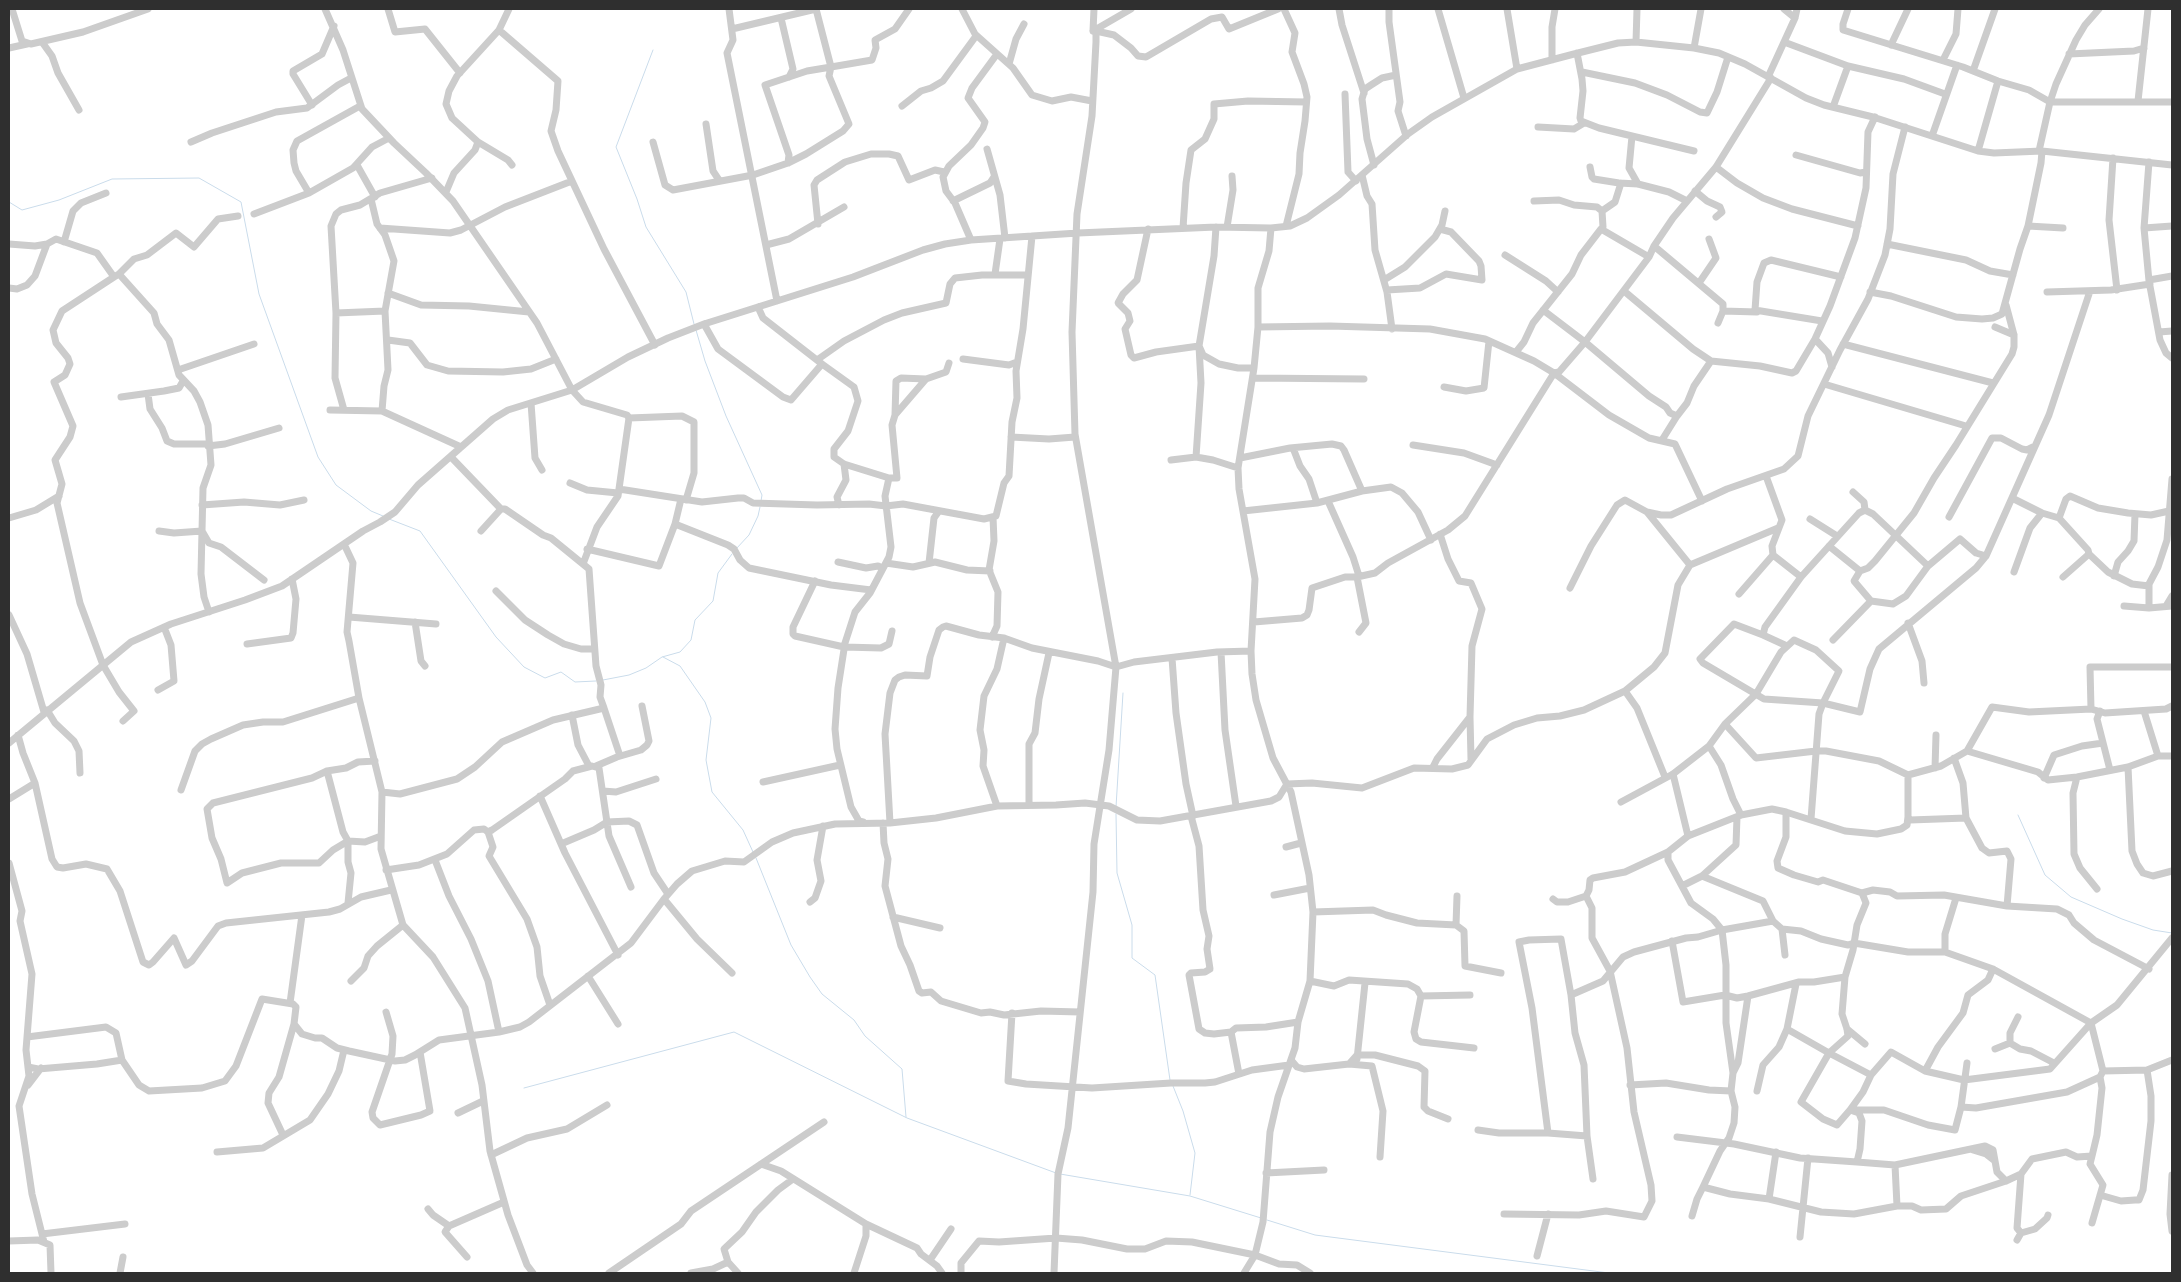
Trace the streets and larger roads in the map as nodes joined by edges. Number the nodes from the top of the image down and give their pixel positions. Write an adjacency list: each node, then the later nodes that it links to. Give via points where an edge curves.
1 (12, 9): 39 (street, via 22,41)
2 (325, 9): 31 (street)
3 (388, 9): 57 (street, via 395,32 425,29)
4 (509, 9): 33 (street)
5 (728, 9): 32 (street)
6 (909, 9): 53 (street, via 894,28 875,40 872,60)
7 (1094, 9): 34 (street)
8 (1131, 9): 34 (street)
9 (1278, 9): 34 (street, via 1230,29 1222,17 1212,19 1146,57 1138,56 1114,34)
10 (1284, 9): 69 (street, via 1295,33 1292,52 1304,84)
11 (1339, 9): 63 (street)
12 (1389, 9): 58 (street)
13 (1438, 9): 66 (street)
14 (1507, 9): 54 (street)
15 (1555, 9): 48 (street)
16 (1636, 9): 37 (street)
17 (1701, 9): 42 (street)
18 (1784, 9): 29 (street)
19 (1797, 9): 29 (street)
20 (1848, 9): 40 (street, via 1843,30)
21 (1908, 9): 40 (street)
22 (1958, 9): 49 (street, via 1956,34)
23 (1995, 9): 55 (street)
24 (2099, 9): 46 (street, via 2085,25)
25 (2148, 9): 43 (street)
26 (144, 10): 36 (street, via 97,28)
27 (964, 10): 35 (street)
28 (781, 18): 32 (street); 53 (street, via 816,9); 59 (street, via 793,69)
29 (1795, 18): 38 (street)
30 (1024, 24): 50 (street)
31 (334, 26): 61 (street); 72 (street, via 322,54 293,71)
32 (732, 29): 105 (street, via 733,40 727,53)
33 (499, 30): 57 (street); 112 (street, via 558,81 551,130)
34 (1095, 31): 67 (street)
35 (976, 36): 45 (street); 74 (street, via 943,81)
36 (42, 42): 39 (street); 76 (street)
37 (1636, 42): 42 (street); 44 (street)
38 (1784, 42): 52 (street); 60 (street)
39 (27, 44): 41 (street)
40 (1891, 46): 49 (street)
41 (9, 48)
42 (1694, 48): 47 (street)
43 (2144, 48): 46 (street); 68 (street)
44 (1577, 53): 48 (street); 56 (street)
45 (997, 54): 50 (street); 103 (street, via 968,98 985,122 983,128 971,146)
46 (2069, 54): 70 (street)
47 (1728, 57): 56 (street, via 1707,113 1636,83); 60 (street)
48 (1552, 60): 54 (street)
49 (1943, 60): 51 (street)
50 (1009, 64): 67 (street, via 1032,95 1052,101 1071,97)
51 (1957, 65): 55 (street); 65 (street)
52 (1848, 66): 65 (street, via 1904,79); 75 (street)
53 (831, 67): 59 (street); 96 (street, via 829,76 848,127)
54 (1517, 69): 66 (street)
55 (1973, 71): 62 (street)
56 (1582, 72): 78 (street, via 1580,118)
57 (460, 73): 87 (street, via 449,91 446,104 452,118)
58 (1396, 75): 63 (street, via 1376,82); 82 (street, via 1399,116)
59 (790, 77): 96 (street, via 765,85 789,155)
60 (1769, 77): 75 (street, via 1806,98); 102 (street)
61 (352, 78): 72 (street); 73 (street)
62 (1998, 81): 70 (street, via 2029,90); 91 (street)
63 (1364, 93): 99 (street, via 1367,139)
64 (1344, 94): 113 (street, via 1348,123 1348,172)
65 (1946, 94): 84 (street)
66 (1464, 98): 82 (street)
67 (1092, 101): 146 (street, via 1077,214)
68 (2138, 101): 70 (street); 71 (street)
69 (1306, 102): 132 (street, via 1299,174); 139 (street, via 1214,104 1214,119 1205,140 1191,150)
70 (2050, 102): 92 (street)
71 (2172, 102)
72 (312, 105): 86 (street, via 302,110 276,112)
73 (360, 106): 85 (street); 119 (street, via 297,141 293,150 294,163)
74 (902, 106)
75 (1833, 107): 77 (street)
76 (79, 110)
77 (1875, 117): 81 (street); 104 (street, via 1868,132)
78 (1584, 123): 80 (street, via 1574,130); 83 (street)
79 (706, 124): 111 (street, via 713,171)
80 (1538, 127)
81 (1905, 127): 84 (street); 154 (street, via 1893,174)
82 (1406, 136): 99 (street)
83 (1632, 136): 90 (street); 108 (street, via 1629,168)
84 (1932, 136): 91 (street)
85 (389, 138): 97 (street, via 372,147); 110 (street)
86 (192, 142)
87 (478, 142): 98 (street); 117 (street, via 475,150 454,173)
88 (653, 142): 111 (street, via 669,189)
89 (987, 150): 109 (street)
90 (1694, 151)
91 (1978, 151): 92 (street)
92 (2040, 151): 94 (street); 134 (street, via 2041,163)
93 (1796, 155): 104 (street)
94 (2113, 158): 95 (street); 172 (street, via 2108,220)
95 (2149, 162): 100 (street); 142 (street)
96 (788, 163): 105 (street)
97 (357, 165): 119 (street); 120 (street)
98 (512, 165)
99 (1374, 165): 106 (street)
100 (2172, 165)
101 (1590, 167): 114 (street, via 1594,179)
102 (1716, 167): 116 (street); 133 (street, via 1763,198)
103 (944, 172): 121 (street, via 946,190); 130 (street, via 935,170 909,180 898,156 889,154 871,154 846,162 814,185)
104 (1866, 172): 133 (street, via 1864,203)
105 (753, 175): 111 (street); 155 (street)
106 (1362, 175): 113 (street); 165 (street, via 1372,204 1375,250)
107 (1232, 176): 137 (street)
108 (1634, 176): 114 (street); 115 (street)
109 (994, 177): 121 (street, via 990,183); 148 (street, via 1000,195)
110 (432, 178): 117 (street); 120 (street)
111 (719, 180)
112 (572, 181): 136 (street, via 505,207); 201 (street)
113 (1356, 181): 132 (street, via 1307,218)
114 (1624, 184): 115 (street); 126 (street, via 1615,202)
115 (1638, 184): 123 (street, via 1669,192)
116 (1695, 191): 123 (street); 129 (street, via 1707,202 1720,207 1722,212)
117 (446, 192): 136 (street)
118 (106, 193): 151 (street, via 81,203 73,211)
119 (309, 193): 127 (street)
120 (373, 198): 138 (street); 185 (street, via 338,212 331,226)
121 (953, 201): 150 (street)
122 (1534, 201): 126 (street, via 1559,200 1594,206)
123 (1687, 201): 156 (street)
124 (844, 207): 130 (street)
125 (1445, 211): 144 (street)
126 (1602, 211): 145 (street)
127 (254, 214)
128 (238, 216): 161 (street, via 218,219 194,247 176,233 147,255 134,259)
129 (1716, 217)
130 (818, 224): 155 (street, via 790,239)
131 (1216, 226): 137 (street); 139 (street); 202 (street)
132 (1286, 226): 140 (street)
133 (1858, 226): 164 (street)
134 (2028, 226): 141 (street); 162 (street)
135 (2172, 226): 142 (street)
136 (471, 227): 138 (street, via 450,233); 183 (street)
137 (1227, 227): 140 (street)
138 (380, 228): 176 (street, via 394,261)
139 (1183, 228): 143 (street)
140 (1271, 228): 190 (street, via 1269,251 1258,288)
141 (2063, 228)
142 (2144, 228): 166 (street)
143 (1148, 229): 146 (street); 202 (street, via 1137,280 1118,303 1128,313 1130,321 1125,329 1131,355 1134,358)
144 (1440, 229): 165 (street, via 1405,267); 169 (street, via 1451,232 1479,261 1482,280 1446,274 1420,288)
145 (1601, 229): 158 (street); 173 (street)
146 (1078, 233): 147 (street); 237 (street, via 1072,332)
147 (1032, 236): 148 (street); 160 (street)
148 (1002, 238): 150 (street); 159 (street)
149 (1709, 239): 167 (street, via 1716,258)
150 (971, 240): 177 (street, via 924,250)
151 (64, 242): 153 (street, via 53,239); 161 (street, via 97,253)
152 (9, 244): 153 (street)
153 (47, 244): 168 (street, via 35,276 27,285)
154 (1887, 244): 162 (street, via 1966,260 1990,271); 174 (street)
155 (766, 245): 177 (street)
156 (1654, 246): 158 (street); 167 (street)
157 (1505, 256): 173 (street)
158 (1649, 256): 170 (street)
159 (995, 274): 160 (street); 210 (street, via 955,278 950,284 946,303 884,320 844,341)
160 (1027, 274): 211 (street)
161 (116, 275): 215 (street, via 154,313 169,340); 259 (street, via 62,312 53,330 56,343 70,364 65,375 54,382 73,426 55,460 62,484)
162 (2013, 275): 178 (street)
163 (2172, 276): 166 (street)
164 (1841, 278): 184 (street, via 1768,261 1764,263 1757,282); 186 (street)
165 (1384, 280): 169 (street)
166 (2149, 282): 172 (street); 193 (street)
167 (1699, 283): 181 (street, via 1723,304)
168 (9, 288)
169 (1386, 290): 191 (street)
170 (1624, 290): 198 (street); 209 (street)
171 (2090, 290): 172 (street); 175 (street); 242 (street, via 2049,415)
172 (2117, 290)
173 (1558, 292): 180 (street)
174 (1870, 292): 178 (street, via 1968,318 1998,317); 200 (street)
175 (2047, 292)
176 (388, 293): 182 (street); 183 (street, via 421,305)
177 (777, 301): 179 (street)
178 (2006, 305): 194 (street)
179 (758, 307): 188 (street); 210 (street, via 763,318)
180 (1543, 310): 198 (street); 203 (street)
181 (1723, 310): 184 (street); 187 (street)
182 (385, 311): 185 (street); 196 (street)
183 (529, 312): 207 (street)
184 (1757, 312): 186 (street)
185 (336, 313): 229 (street, via 335,378)
186 (1822, 321): 195 (street)
187 (1718, 323)
188 (702, 324): 201 (street); 210 (street, via 718,349 788,400 795,397)
189 (1994, 327): 194 (street)
190 (1258, 328): 191 (street, via 1330,326); 214 (street)
191 (1392, 329): 197 (street, via 1439,330)
192 (2172, 331): 193 (street)
193 (2159, 332): 206 (street, via 2162,346)
194 (2014, 335): 221 (street, via 2012,354)
195 (1815, 339): 205 (street); 209 (street, via 1792,373)
196 (388, 340): 207 (street, via 410,343 427,365 448,371 531,369); 230 (street, via 388,370)
197 (1489, 341): 203 (street); 223 (street, via 1484,388 1466,391)
198 (1585, 342): 216 (street); 232 (street)
199 (254, 344): 215 (street)
200 (1843, 344): 204 (street); 221 (street)
201 (655, 345): 224 (street)
202 (1199, 346): 214 (street, via 1203,355 1220,364); 245 (street, via 1201,383)
203 (1516, 352): 216 (street)
204 (1839, 352): 205 (street); 213 (street)
205 (1828, 353): 213 (street)
206 (2172, 358)
207 (556, 359): 224 (street)
208 (963, 360): 211 (street, via 1009,365)
209 (1711, 361): 232 (street)
210 (820, 362): 248 (street, via 844,378 858,393 848,431 833,452 834,457)
211 (1017, 362): 236 (street, via 1017,398)
212 (949, 363): 218 (street, via 946,372)
213 (1832, 367): 222 (street)
214 (1254, 368): 217 (street)
215 (178, 370): 220 (street)
216 (1558, 375): 238 (street, via 1609,415 1643,435); 249 (street)
217 (1252, 378): 219 (street); 246 (street)
218 (926, 379): 231 (street); 231 (street, via 901,378 896,381)
219 (1364, 379)
220 (183, 381): 225 (street, via 179,388); 239 (street, via 200,402 208,425)
221 (1993, 383): 234 (street)
222 (1824, 384): 234 (street); 252 (street, via 1808,416 1798,456 1784,469)
223 (1444, 386)
224 (572, 390): 227 (street); 233 (street, via 583,402)
225 (148, 394): 226 (street); 239 (street, via 150,409 167,441)
226 (121, 397)
227 (531, 403): 241 (street, via 493,419); 251 (street, via 535,458)
228 (330, 410): 229 (street)
229 (344, 410): 230 (street)
230 (382, 411): 241 (street)
231 (895, 415): 253 (street, via 892,425 897,478)
232 (1677, 416): 238 (street)
233 (629, 418): 256 (street); 262 (street, via 682,416 694,422 694,473 691,490)
234 (1966, 426): 289 (street)
235 (279, 428): 239 (street, via 233,442)
236 (1011, 437): 237 (street); 277 (street, via 1009,476)
237 (1075, 437): 347 (street)
238 (1662, 440): 264 (street, via 1675,444)
239 (208, 445): 266 (street, via 211,465 203,488)
240 (1413, 445): 249 (street, via 1464,453)
241 (461, 447): 244 (street)
242 (2033, 447): 260 (street); 278 (street, via 2027,450 2001,438 1992,438)
243 (1293, 448): 246 (street); 257 (street, via 1328,443 1340,446); 265 (street)
244 (451, 457): 269 (street); 291 (street, via 418,485 395,512)
245 (1196, 457): 247 (street); 250 (street)
246 (1240, 458): 250 (street)
247 (1171, 460)
248 (844, 464): 253 (street); 267 (street, via 846,480 837,497)
249 (1497, 465): 287 (street, via 1465,516)
250 (1238, 468): 272 (street)
251 (542, 470)
252 (1766, 476): 264 (street); 283 (street, via 1782,520)
253 (889, 478): 268 (street)
254 (2172, 479): 273 (street)
255 (570, 483): 256 (street, via 587,490)
256 (618, 491): 262 (street); 293 (street)
257 (1362, 491): 263 (street); 290 (street, via 1391,487 1402,493 1422,518)
258 (1853, 492): 270 (street, via 1864,502)
259 (59, 496): 279 (street, via 36,510); 345 (street, via 57,503 76,589)
260 (2012, 498): 275 (street); 296 (street)
261 (304, 500): 266 (street, via 280,505 244,502)
262 (684, 500): 267 (street, via 712,502 744,498 753,504); 282 (street)
263 (1328, 501): 265 (street); 308 (street, via 1353,557)
264 (1702, 501): 274 (street, via 1671,515)
265 (1317, 504): 272 (street)
266 (202, 505): 285 (street)
267 (839, 505): 268 (street)
268 (886, 506): 271 (street, via 903,504); 301 (street, via 891,547)
269 (501, 509): 286 (street); 299 (street, via 551,538)
270 (1865, 510): 288 (street); 289 (street)
271 (940, 511): 277 (street, via 984,519); 298 (street, via 934,518)
272 (1243, 511): 327 (street, via 1255,579)
273 (2169, 511): 276 (street); 313 (street, via 2167,540)
274 (1647, 512): 300 (street); 314 (street, via 1626,500 1617,506 1591,546)
275 (2042, 513): 280 (street); 305 (street, via 2030,528)
276 (2136, 514): 280 (street, via 2098,508 2070,496); 307 (street, via 2134,541 2118,562)
277 (993, 517): 303 (street)
278 (1949, 517)
279 (9, 518)
280 (2059, 518): 294 (street)
281 (1810, 519): 288 (street)
282 (675, 524): 293 (street, via 659,566); 312 (street, via 728,544 749,568)
283 (1778, 528): 295 (street, via 1772,546); 300 (street)
284 (159, 531): 285 (street)
285 (202, 531): 311 (street, via 209,543 221,547); 323 (street, via 202,582)
286 (481, 531)
287 (1440, 534): 290 (street); 363 (street, via 1459,581 1472,583 1482,609 1472,646)
288 (1837, 536): 292 (street)
289 (1897, 536): 302 (street); 304 (street, via 1868,568)
290 (1431, 540): 308 (street, via 1375,573)
291 (344, 544): 310 (street); 325 (street, via 353,563)
292 (1829, 546): 304 (street); 309 (street)
293 (587, 549): 299 (street)
294 (2089, 554): 306 (street); 307 (street)
295 (1773, 555): 309 (street); 317 (street)
296 (1986, 556): 302 (street, via 1976,553 1960,539); 328 (street, via 1976,568)
297 (838, 562): 301 (street, via 866,568)
298 (929, 563): 301 (street); 303 (street)
299 (582, 564): 340 (street, via 589,569)
300 (1690, 565): 351 (street, via 1678,585 1665,653 1654,667)
301 (884, 566): 315 (street)
302 (1928, 566): 319 (street, via 1906,596 1893,604)
303 (990, 571): 334 (street, via 998,592 997,626)
304 (1860, 572): 319 (street, via 1854,581)
305 (2014, 572)
306 (2063, 576)
307 (2114, 576): 313 (street, via 2132,584)
308 (1358, 577): 327 (street, via 1345,577 1312,588 1309,610 1302,618); 332 (street, via 1366,622)
309 (1801, 577): 333 (street, via 1765,627)
310 (292, 579): 323 (street, via 282,586); 337 (street, via 296,599 290,638)
311 (264, 580)
312 (815, 582): 315 (street); 339 (street, via 793,627 793,634)
313 (2149, 586): 322 (street)
314 (1570, 588)
315 (871, 590): 339 (street, via 852,620)
316 (496, 591): 340 (street, via 525,620 548,635 564,644)
317 (1739, 594)
318 (2172, 596): 321 (street)
319 (1871, 601): 336 (street)
320 (2124, 606): 322 (street)
321 (2169, 606): 322 (street)
322 (2149, 608)
323 (209, 612): 330 (street)
324 (9, 615): 359 (street, via 27,654)
325 (348, 617): 326 (street); 353 (street)
326 (415, 622): 329 (street); 346 (street, via 421,661)
327 (1254, 622): 341 (street)
328 (1908, 623): 349 (street, via 1922,661); 354 (street, via 1879,649 1870,669 1860,712)
329 (436, 624)
330 (164, 627): 345 (street, via 131,642); 350 (street, via 171,645 174,681)
331 (892, 631): 339 (street, via 889,644 881,648)
332 (1360, 632)
333 (1763, 635): 338 (street); 352 (street, via 1734,624 1700,659)
334 (992, 637): 335 (street); 414 (street, via 943,627 930,657 927,676 905,675 895,680 887,707 885,734)
335 (1004, 638): 343 (street); 404 (street, via 997,669 984,696 980,730 983,766)
336 (1833, 640)
337 (248, 644)
338 (1787, 646): 352 (street, via 1769,669); 354 (street, via 1794,640 1800,641 1816,650 1839,671)
339 (844, 647): 379 (street, via 835,729)
340 (594, 650): 357 (street)
341 (1252, 651): 342 (street); 395 (street, via 1252,674 1264,735)
342 (1221, 652): 344 (street); 405 (street, via 1225,730)
343 (1049, 653): 347 (street); 403 (street, via 1034,734 1029,744)
344 (1172, 658): 347 (street); 407 (street, via 1176,713)
345 (103, 665): 359 (street); 364 (street, via 134,711)
346 (425, 666)
347 (1116, 667): 402 (street)
348 (2172, 667): 358 (street, via 2090,667)
349 (1924, 683)
350 (158, 690)
351 (1625, 691): 377 (street, via 1584,710 1514,725 1487,739); 389 (street, via 1637,708)
352 (1756, 694): 354 (street, via 1764,699); 365 (street)
353 (359, 698): 378 (street); 396 (street, via 284,722 242,725 211,739 196,751)
354 (1823, 703): 371 (street)
355 (642, 706): 373 (street, via 649,741 641,750)
356 (2172, 706): 361 (street)
357 (604, 708): 362 (street); 373 (street)
358 (2092, 709): 360 (street); 372 (street, via 2043,712 1992,707)
359 (45, 711): 367 (street); 386 (street, via 74,741 79,752)
360 (2100, 711): 361 (street); 369 (street)
361 (2144, 711): 374 (street)
362 (572, 716): 380 (street, via 578,745); 398 (street, via 553,720 502,742 457,779 400,794)
363 (1470, 717): 377 (street); 381 (street)
364 (123, 721)
365 (1726, 724): 370 (street); 371 (street, via 1756,758)
366 (1936, 734): 383 (street)
367 (18, 735): 368 (street); 394 (street)
368 (9, 743)
369 (2102, 743): 384 (street); 391 (street, via 2054,755)
370 (1709, 746): 387 (street); 408 (street, via 1721,765)
371 (1816, 751): 388 (street, via 1879,761); 411 (street)
372 (1967, 751): 376 (street); 391 (street, via 2038,772)
373 (620, 756): 380 (street)
374 (2158, 756): 375 (street); 382 (street)
375 (2172, 756)
376 (1954, 758): 383 (street); 410 (street, via 1963,782)
377 (1471, 759): 381 (street, via 1468,765 1452,769)
378 (375, 761): 385 (street); 398 (street)
379 (840, 765): 393 (street); 413 (street, via 851,807)
380 (592, 766): 397 (street, via 599,768); 399 (street, via 573,771)
381 (1433, 767): 395 (street, via 1414,768 1362,788)
382 (2128, 767): 384 (street); 427 (street, via 2132,851 2137,864 2143,873 2153,876)
383 (1935, 768): 388 (street)
384 (2110, 770): 390 (street)
385 (327, 771): 419 (street); 419 (street, via 312,778 213,803 207,809 212,838 227,883 242,873 281,863 319,863)
386 (80, 773)
387 (1673, 774): 389 (street); 418 (street)
388 (1908, 775): 409 (street)
389 (1666, 777): 401 (street)
390 (2077, 777): 391 (street); 432 (street, via 2074,854 2080,868)
391 (2044, 778)
392 (656, 779): 397 (street, via 616,792)
393 (763, 782)
394 (34, 783): 400 (street); 445 (street, via 52,859 57,867 62,868 86,864 107,869 120,891 143,962 150,965 174,938 186,965 218,926)
395 (1287, 784): 405 (street, via 1279,797 1271,802); 420 (street)
396 (181, 790)
397 (604, 791): 412 (street)
398 (382, 792): 417 (street)
399 (540, 796): 416 (street); 421 (street)
400 (9, 799)
401 (1621, 802)
402 (1101, 804): 403 (street); 407 (street, via 1145,821); 478 (street, via 1094,844 1093,892)
403 (1029, 805): 404 (street)
404 (997, 806): 414 (street, via 936,818)
405 (1236, 806): 407 (street)
406 (1786, 812): 408 (street, via 1772,809); 411 (street); 434 (street, via 1786,837 1777,861 1778,868)
407 (1192, 816): 488 (street, via 1199,846 1210,969 1189,975 1194,1009 1199,1029 1204,1033)
408 (1739, 816): 418 (street); 428 (street, via 1736,845)
409 (1908, 817): 410 (street, via 1910,820); 411 (street, via 1908,825 1901,829 1877,834 1845,831)
410 (1966, 818): 443 (street, via 1985,852 2008,851 2011,868)
411 (1811, 819)
412 (606, 822): 421 (street); 430 (street); 438 (street, via 629,821 637,826)
413 (862, 822): 414 (street); 415 (street)
414 (887, 823): 446 (street, via 885,886)
415 (823, 826): 438 (street, via 772,842 744,862 725,861 692,871); 441 (street, via 817,860 821,881 815,898)
416 (488, 832): 424 (street, via 474,830 447,854); 476 (street, via 493,847 489,856 527,919)
417 (381, 836): 419 (street, via 365,842); 426 (street, via 380,849)
418 (1688, 836): 423 (street)
419 (348, 841): 442 (street, via 351,873)
420 (1301, 842): 422 (street); 431 (street)
421 (561, 844): 457 (street)
422 (1286, 847)
423 (1668, 852): 429 (street, via 1668,860); 437 (street, via 1625,872 1593,878)
424 (435, 860): 426 (street); 487 (street, via 488,981)
425 (9, 864): 489 (street, via 32,966)
426 (386, 870): 433 (street)
427 (2172, 871)
428 (1702, 876): 429 (street); 447 (street, via 1763,901)
429 (1682, 886): 452 (street, via 1691,903)
430 (631, 887)
431 (1310, 888): 435 (street); 444 (street)
432 (2097, 889)
433 (391, 890): 442 (street); 448 (street)
434 (1862, 893): 439 (street, via 1873,890 1897,896 1944,895); 455 (street, via 1866,903)
435 (1274, 895)
436 (1457, 896): 449 (street)
437 (1586, 896): 440 (street, via 1568,902); 461 (street, via 1592,908 1592,938)
438 (666, 897): 457 (street); 462 (street, via 697,939)
439 (1956, 898): 443 (street); 456 (street, via 1945,934)
440 (1553, 899)
441 (810, 902)
442 (348, 903): 445 (street, via 329,912)
443 (2007, 906): 460 (street, via 2048,907 2063,911 2094,940)
444 (1313, 912): 449 (street, via 1374,910 1417,923); 467 (street)
445 (302, 915): 475 (street)
446 (893, 917): 450 (street); 479 (street, via 919,991 931,992 941,1001 981,1013)
447 (1773, 920): 451 (street); 452 (street)
448 (403, 925): 466 (street, via 372,951 364,968); 490 (street, via 446,975 465,1008)
449 (1456, 925): 463 (street, via 1464,931 1464,966)
450 (940, 928)
451 (1782, 928): 455 (street, via 1848,945); 458 (street)
452 (1722, 930): 454 (street); 471 (street)
453 (2172, 939): 460 (street)
454 (1672, 941): 461 (street, via 1623,957); 471 (street, via 1683,1002)
455 (1854, 943): 456 (street, via 1908,952); 465 (street)
456 (1945, 952): 459 (street)
457 (618, 955): 464 (street)
458 (1785, 955)
459 (1993, 969): 482 (street); 510 (street, via 1988,980 1968,995 1964,1013 1938,1047)
460 (2149, 969): 482 (street, via 2118,1005)
461 (1610, 971): 470 (street, via 1602,981); 516 (street)
462 (732, 973)
463 (1501, 973)
464 (588, 976): 476 (street); 484 (street)
465 (1845, 977): 469 (street); 486 (street, via 1842,1014)
466 (351, 981)
467 (1310, 981): 468 (street, via 1334,986 1349,980); 481 (street)
468 (1365, 983): 472 (street, via 1408,984); 498 (street)
469 (1796, 984): 474 (street); 485 (street)
470 (1571, 995): 529 (street, via 1561,939 1519,942 1532,1008); 531 (street, via 1584,1065)
471 (1725, 995): 474 (street); 511 (street)
472 (1421, 996): 473 (street); 493 (street, via 1414,1032 1416,1039)
473 (1470, 996)
474 (1748, 996): 511 (street, via 1738,1063)
475 (290, 1003): 483 (street, via 296,1007); 499 (street, via 262,999 236,1066 225,1081 217,1084 149,1091 139,1085)
476 (550, 1005): 487 (street, via 520,1026)
477 (386, 1012): 500 (street, via 393,1036)
478 (1080, 1012): 479 (street); 517 (street)
479 (1012, 1013): 517 (street, via 1008,1081)
480 (2018, 1017): 491 (street, via 2010,1033)
481 (1298, 1022): 488 (street, via 1236,1028); 502 (street)
482 (2091, 1023): 504 (street); 513 (street)
483 (294, 1024): 495 (street, via 302,1034 322,1038); 530 (street, via 268,1103)
484 (618, 1024)
485 (1787, 1029): 497 (street); 520 (street, via 1779,1047 1763,1065)
486 (1847, 1029): 492 (street); 497 (street, via 1848,1036)
487 (499, 1032): 490 (street)
488 (1232, 1032): 512 (street)
489 (27, 1037): 499 (street, via 106,1028 116,1033); 507 (street)
490 (472, 1037): 496 (street, via 439,1040); 521 (street)
491 (2010, 1043): 494 (street); 504 (street)
492 (1865, 1044)
493 (1474, 1048)
494 (1995, 1049)
495 (344, 1050): 500 (street); 530 (street, via 339,1071 310,1120)
496 (420, 1052): 500 (street, via 405,1060); 500 (street, via 430,1111 380,1125 372,1112)
497 (1829, 1053): 514 (street); 524 (street, via 1801,1104 1837,1125)
498 (1357, 1055): 505 (street); 506 (street); 526 (street, via 1375,1055 1418,1066 1425,1071 1424,1107)
499 (122, 1060): 508 (street)
500 (391, 1060)
501 (2172, 1060): 509 (street)
502 (1290, 1063): 505 (street, via 1304,1069); 512 (street); 544 (street, via 1270,1132)
503 (1967, 1063): 515 (street)
504 (2054, 1063): 515 (street, via 2050,1068)
505 (1349, 1064): 506 (street)
506 (1358, 1065): 538 (street, via 1374,1069 1383,1110)
507 (28, 1067): 508 (street); 518 (street)
508 (42, 1068): 518 (street)
509 (2147, 1070): 513 (street); 551 (street, via 2151,1121 2143,1190 2139,1200 2121,1201)
510 (1925, 1071): 514 (street, via 1891,1052); 515 (street)
511 (1733, 1073): 519 (street)
512 (1239, 1074): 517 (street, via 1205,1084)
513 (2101, 1074): 523 (street, via 2067,1092 1990,1106); 537 (street, via 2097,1135)
514 (1871, 1075): 524 (street)
515 (1964, 1080): 523 (street)
516 (1630, 1085): 519 (street, via 1666,1083); 558 (street, via 1651,1185 1652,1201 1644,1217 1606,1212)
517 (1072, 1086): 569 (street, via 1068,1128 1058,1174)
518 (24, 1090): 567 (street, via 19,1106 32,1194)
519 (1731, 1090): 533 (street, via 1734,1123)
520 (1758, 1091)
521 (484, 1102): 525 (street); 536 (street)
522 (607, 1105): 536 (street, via 567,1129 527,1138)
523 (1961, 1107): 524 (street, via 1955,1130 1928,1125 1884,1110)
524 (1850, 1110): 540 (street, via 1859,1113 1862,1121)
525 (458, 1113)
526 (1448, 1118)
527 (824, 1122): 541 (street)
528 (1478, 1130): 529 (street)
529 (1548, 1132): 531 (street)
530 (283, 1135): 534 (street, via 263,1148)
531 (1587, 1136): 548 (street)
532 (1677, 1137): 533 (street)
533 (1726, 1142): 535 (street); 550 (street)
534 (217, 1152)
535 (1776, 1152): 539 (street); 552 (street)
536 (491, 1155): 553 (street)
537 (2092, 1156): 545 (street, via 2077,1158 2066,1152 2032,1159); 551 (street, via 2090,1164 2103,1185)
538 (1380, 1157)
539 (1808, 1158): 540 (street); 555 (street)
540 (1857, 1162): 542 (street)
541 (761, 1164): 547 (street); 581 (street, via 691,1211 682,1224)
542 (1896, 1165): 549 (street, via 1985,1146 1993,1150 1997,1172); 554 (street)
543 (1324, 1170): 544 (street)
544 (1266, 1173): 572 (street, via 1263,1218)
545 (2021, 1174): 549 (street); 559 (street, via 2019,1237 2035,1229)
546 (2172, 1175): 566 (street)
547 (793, 1179): 563 (street); 577 (street, via 756,1212 724,1250)
548 (1593, 1179)
549 (2006, 1181): 554 (street, via 1961,1196 1946,1209)
550 (1703, 1187): 552 (street); 560 (street)
551 (2100, 1195): 561 (street)
552 (1769, 1199): 555 (street)
553 (504, 1202): 564 (street); 580 (street)
554 (1897, 1206): 555 (street, via 1854,1214 1821,1212)
555 (1804, 1207): 568 (street)
556 (428, 1208): 564 (street)
557 (1504, 1214): 558 (street)
558 (1548, 1214): 573 (street)
559 (2048, 1215)
560 (1692, 1216)
561 (2092, 1223)
562 (125, 1224): 567 (street)
563 (866, 1224): 576 (street, via 917,1248); 585 (street, via 866,1236)
564 (449, 1226): 575 (street, via 445,1232)
565 (951, 1229): 576 (street)
566 (2172, 1231)
567 (42, 1234): 571 (street)
568 (1800, 1237)
569 (1056, 1238): 572 (street, via 1127,1249 1145,1249 1166,1241 1192,1242); 587 (street, via 979,1241 962,1263); 588 (street)
570 (9, 1241): 571 (street)
571 (44, 1242): 578 (street, via 50,1245)
572 (1255, 1255): 589 (street); 590 (street, via 1279,1264 1297,1265)
573 (1537, 1256)
574 (123, 1257): 579 (street)
575 (466, 1257)
576 (930, 1260): 586 (street)
577 (728, 1262): 583 (street); 584 (street)
578 (51, 1273)
579 (120, 1273)
580 (532, 1273)
581 (610, 1273): 582 (street)
582 (624, 1273)
583 (691, 1273)
584 (738, 1273)
585 (854, 1273)
586 (942, 1273)
587 (961, 1273)
588 (1054, 1273)
589 (1244, 1273)
590 (1310, 1273)

